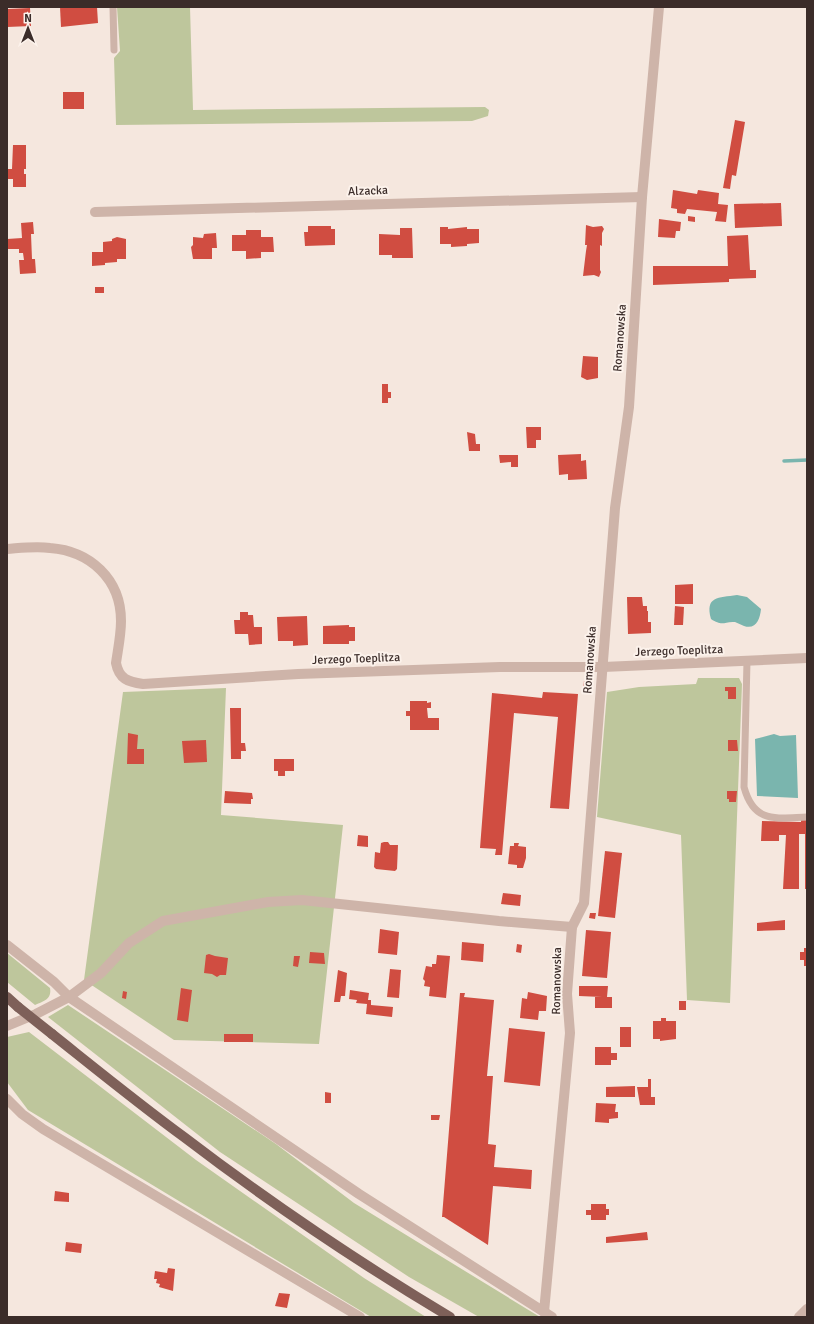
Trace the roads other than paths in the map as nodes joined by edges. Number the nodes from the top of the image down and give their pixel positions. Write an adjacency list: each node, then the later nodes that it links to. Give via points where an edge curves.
1 (113, 7): 3 (lane)
2 (659, 7): 4 (street, Romanowska)
3 (114, 50)
4 (642, 197): 5 (street, Alzacka); 9 (street, Romanowska, via 629,407 615,508)
5 (95, 212)
6 (7, 549): 9 (street, Jerzego Toeplitza, via 39,547 65,550 84,557 100,568 110,580 120,604 122,621 117,669 122,677 134,682 150,684 298,674 500,667)
7 (807, 658): 8 (street, Jerzego Toeplitza)
8 (747, 661): 9 (street, Jerzego Toeplitza); 10 (lane, via 744,787 747,799 752,808 769,818)
9 (603, 667): 11 (street, Romanowska, via 584,903)
10 (807, 817)
11 (572, 927): 14 (street, via 499,922 302,900 268,902 163,922 129,943 101,973); 18 (street, Romanowska, via 567,994 570,1033)
12 (7, 945): 14 (street)
13 (7, 997): 20 (main road, bridge, via 183,1137 289,1214 380,1275)
14 (69, 997): 15 (street); 18 (street, via 358,1194)
15 (7, 1026)
16 (7, 1099): 19 (street, via 43,1129)
17 (807, 1309): 21 (street)
18 (548, 1315)
19 (360, 1317)
20 (450, 1317)
21 (799, 1317)

